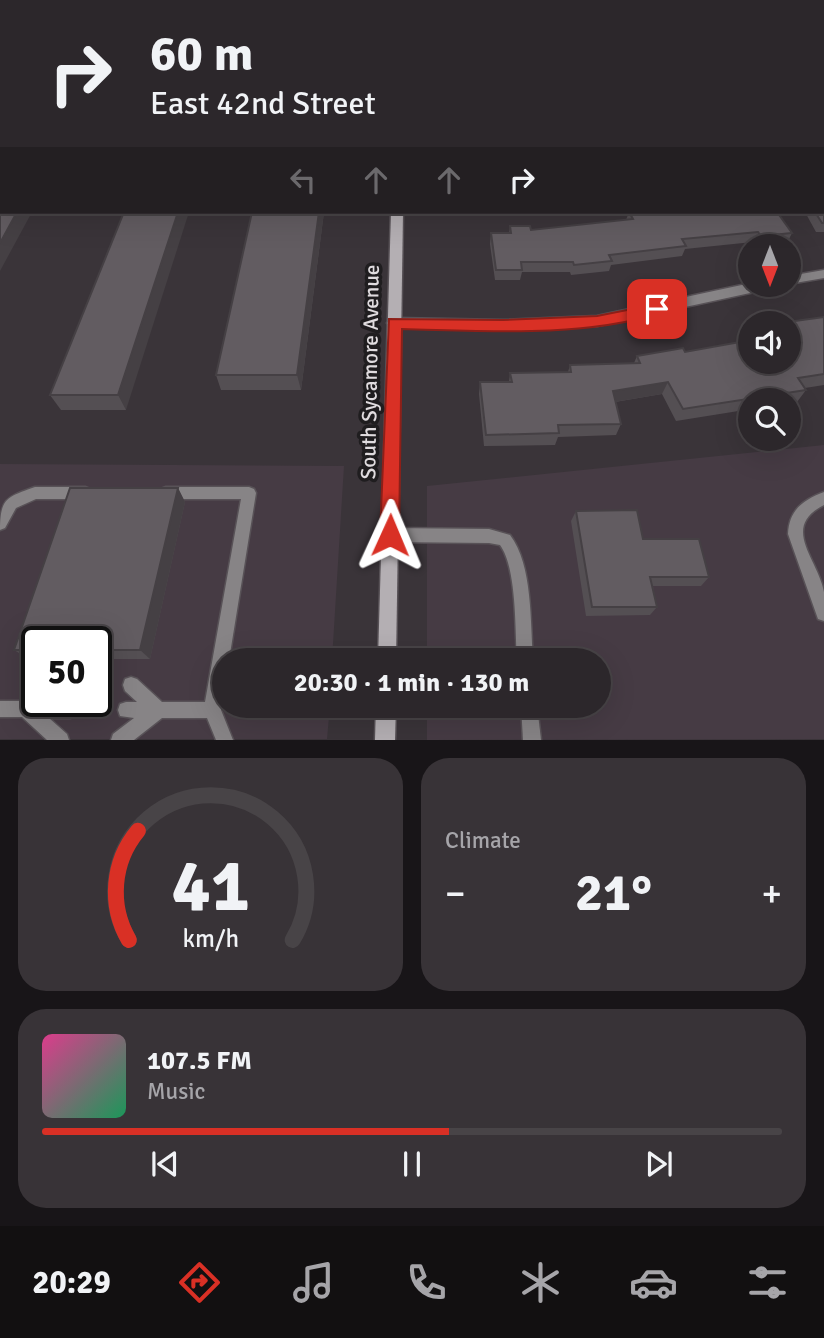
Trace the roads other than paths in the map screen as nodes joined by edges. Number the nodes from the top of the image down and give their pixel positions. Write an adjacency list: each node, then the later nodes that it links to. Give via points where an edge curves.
1 (397, 214): 5 (main road, South Sycamore Avenue)
2 (824, 274): 3 (street)
3 (802, 278)
4 (738, 291): 5 (street, via 597,321)
5 (394, 323): 10 (main road, South Sycamore Avenue)
6 (102, 493): 9 (lane, via 35,493 11,503)
7 (155, 493): 12 (lane, via 249,493)
8 (824, 498): 11 (lane, via 800,512 794,534)
9 (0, 523)
10 (390, 535): 13 (main road, South Sycamore Avenue); 14 (lane, via 505,540 516,565)
11 (824, 613)
12 (223, 648)
13 (387, 648)
14 (524, 648)
15 (131, 685): 19 (lane)
16 (21, 706): 17 (lane)
17 (0, 709)
18 (126, 710): 19 (lane)
19 (159, 710): 20 (lane); 26 (lane)
20 (212, 710)
21 (43, 717): 25 (lane)
22 (215, 718): 27 (lane)
23 (386, 718): 28 (main road)
24 (530, 718): 29 (lane)
25 (61, 740)
26 (119, 740)
27 (225, 740)
28 (386, 740)
29 (532, 740)

